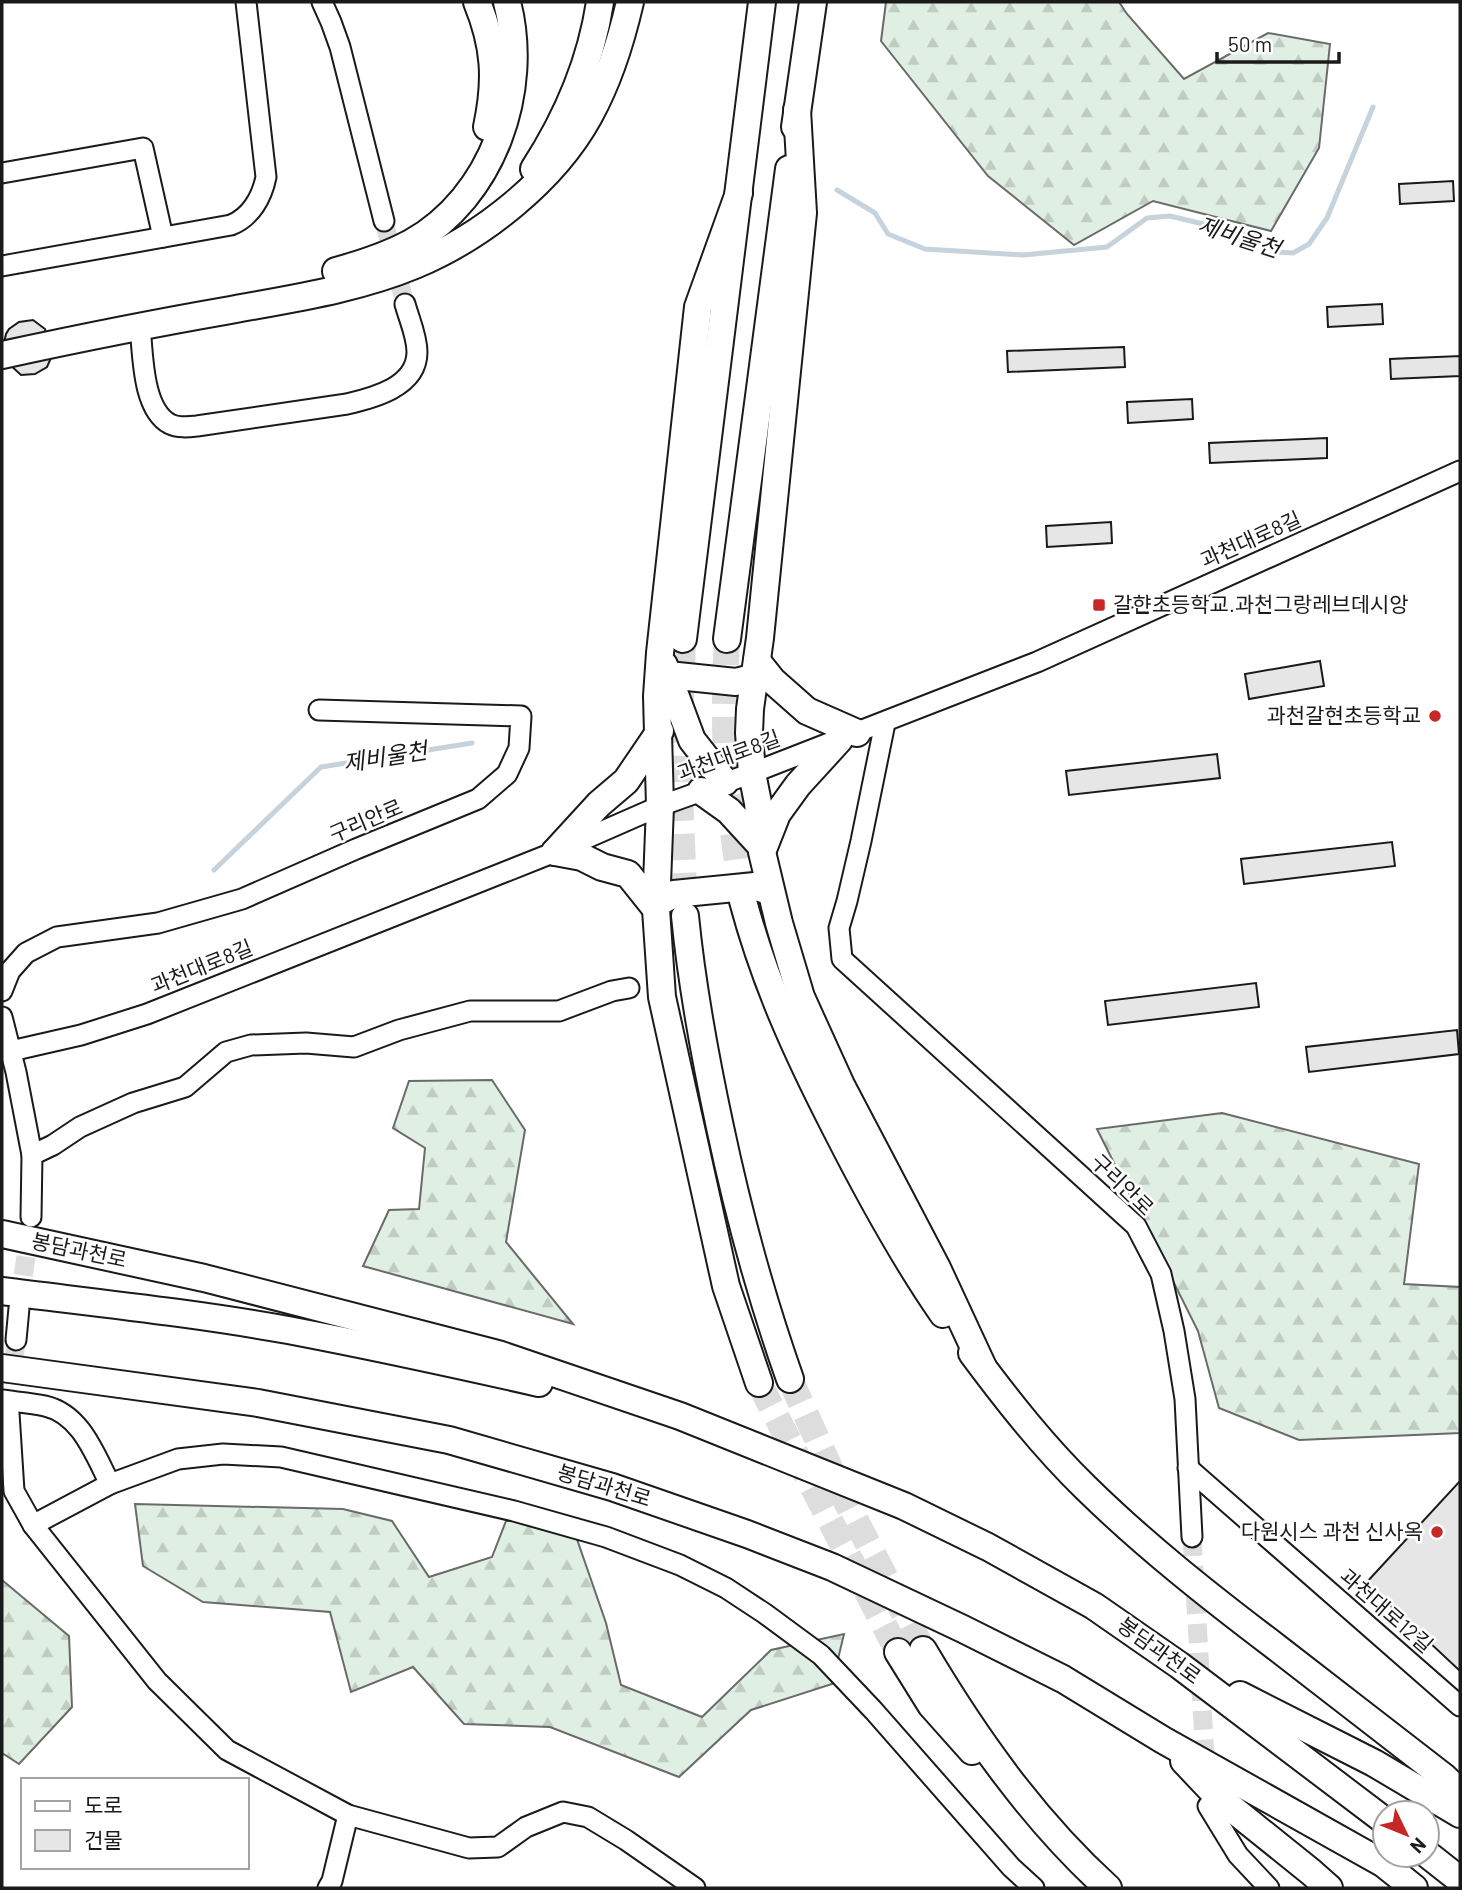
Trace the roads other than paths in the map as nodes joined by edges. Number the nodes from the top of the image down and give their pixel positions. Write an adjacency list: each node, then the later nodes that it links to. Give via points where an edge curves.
1 (246, 2): 13 (street, via 266,177 261,194 237,222)
2 (322, 2): 12 (street, via 340,47)
3 (477, 2): 16 (highway, via 490,40 493,81 486,135 465,178 419,225)
4 (506, 2): 16 (highway, via 513,37 510,99 483,172 452,212 412,242)
5 (600, 2): 14 (highway, via 582,74 549,146 503,207)
6 (630, 2): 14 (highway, via 604,86 577,137 529,190)
7 (762, 2): 11 (highway)
8 (814, 2): 9 (highway)
9 (797, 110): 23 (highway); 25 (highway, via 803,213)
10 (2, 173): 13 (street, via 143,148)
11 (739, 193): 22 (highway); 24 (highway, via 698,307)
12 (384, 221)
13 (163, 237): 15 (street)
14 (464, 239): 18 (highway, via 414,266 355,285)
15 (2, 266)
16 (332, 272): 19 (highway)
17 (405, 304): 18 (street, via 417,354 406,377 386,392 347,404 190,427 170,424 154,408)
18 (140, 326): 20 (highway)
19 (2, 341)
20 (2, 355)
21 (1460, 471): 27 (street, 과천대로8길, via 1037,662)
22 (683, 639)
23 (727, 639)
24 (664, 664): 25 (highway, via 736,682); 28 (highway, via 657,696); 31 (highway)
25 (756, 669): 29 (highway); 30 (highway, via 749,733)
26 (319, 710): 40 (street, 구리안로, via 521,716 520,748 508,774 478,799 242,899 158,923 57,937 26,953 10,971)
27 (884, 723): 29 (street, 과천대로8길); 54 (street, 구리안로, via 839,928 842,959 1136,1226 1161,1274 1174,1331 1185,1399)
28 (660, 731): 32 (highway); 34 (highway, via 626,781 598,804)
29 (848, 737): 30 (street, 과천대로8길); 33 (highway, via 798,785 777,814)
30 (752, 774): 31 (street, 과천대로8길); 33 (highway)
31 (713, 786): 32 (street, 과천대로8길); 33 (highway)
32 (660, 806): 34 (street, 과천대로8길); 37 (highway)
33 (762, 850): 35 (highway)
34 (555, 852): 37 (highway, via 628,874); 42 (street, 과천대로8길, via 146,1014 81,1035)
35 (771, 892): 37 (highway, via 755,886 674,894); 48 (highway, via 801,997)
36 (743, 901): 48 (highway, via 776,1002 857,1172 941,1311)
37 (656, 907): 51 (highway, via 662,997 726,1286)
38 (685, 916): 50 (highway, via 698,1022 726,1156)
39 (629, 988): 43 (street, via 559,1012 470,1011 354,1047 251,1045 226,1052 185,1087 133,1103)
40 (2, 991)
41 (2, 1017): 42 (street)
42 (6, 1051): 43 (street)
43 (32, 1156): 44 (street)
44 (31, 1217)
45 (2, 1234): 53 (highway, 봉담과천로, via 204,1278 498,1354)
46 (10, 1299): 47 (street); 53 (highway, 봉담과천로, via 192,1315 288,1330)
47 (16, 1340)
48 (982, 1367): 62 (highway, via 1055,1456 1123,1522)
49 (2, 1368): 61 (highway, 봉담과천로, via 258,1403 449,1440 612,1487 832,1567 1063,1679)
50 (790, 1379)
51 (759, 1383)
52 (5, 1406): 55 (street, via 48,1406 66,1415 81,1431); 56 (street, via 14,1491)
53 (680, 1416): 59 (highway, 봉담과천로, via 904,1506 988,1547 1094,1606)
54 (1188, 1468): 57 (street, 구리안로); 60 (street, 과천대로12길)
55 (110, 1484): 56 (street); 71 (street, via 178,1459 222,1454 281,1457 514,1511 680,1564 726,1588 821,1655)
56 (33, 1525): 66 (street, via 157,1681 227,1750)
57 (1192, 1537)
58 (910, 1651): 72 (highway, via 931,1705 961,1741)
59 (1178, 1665): 64 (highway, 봉담과천로); 65 (highway, via 1374,1763)
60 (1460, 1706)
61 (1163, 1740): 74 (highway, via 1219,1798); 75 (highway, via 1384,1864)
62 (1460, 1793)
63 (1208, 1806): 73 (street, via 1238,1855)
64 (1371, 1810)
65 (1460, 1814)
66 (348, 1815): 69 (street); 70 (street, via 469,1848 498,1847 526,1827 563,1812 588,1817)
67 (1441, 1865): 68 (highway)
68 (1457, 1877)
69 (328, 1888)
70 (695, 1888)
71 (1034, 1888)
72 (1108, 1888)
73 (1269, 1888)
74 (1329, 1888)
75 (1415, 1888)

